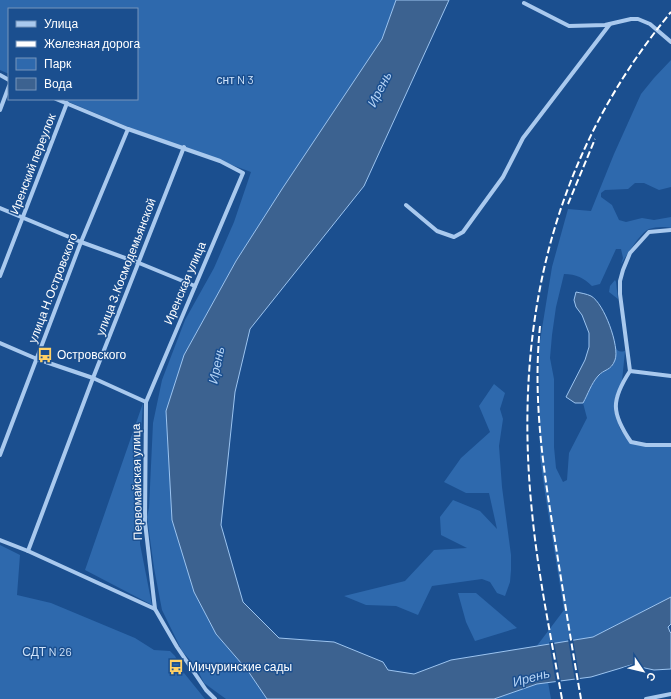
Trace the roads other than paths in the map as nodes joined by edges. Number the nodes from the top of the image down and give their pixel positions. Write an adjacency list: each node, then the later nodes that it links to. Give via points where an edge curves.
1 (524, 3): 2 (street, via 568,26)
2 (610, 24): 3 (street, via 638,19 650,24); 10 (street, via 523,138 503,177 463,232 454,238 437,231)
3 (671, 42)
4 (8, 89): 7 (street)
5 (59, 100): 6 (street)
6 (67, 103): 8 (street); 12 (street, Иренский переулок)
7 (0, 110)
8 (128, 129): 9 (street); 14 (street, улица Н.Островского)
9 (184, 147): 15 (street, улица З.Космодемьянской); 17 (street, Иренская улица, via 243,173)
10 (406, 206)
11 (0, 208): 12 (street)
12 (23, 216): 14 (street); 16 (street, Иренский переулок)
13 (671, 230): 20 (street, via 648,232 630,253 620,280)
14 (81, 242): 15 (street); 19 (street, улица Н.Островского)
15 (139, 263): 17 (street); 22 (street, улица З.Космодемьянской)
16 (0, 276)
17 (195, 286): 23 (street, Иренская улица)
18 (0, 343): 19 (street)
19 (37, 359): 22 (street); 25 (street, улица Н.Островского)
20 (630, 371): 21 (street); 24 (street, via 616,399 615,410 623,429 631,442)
21 (671, 376)
22 (93, 378): 23 (street); 27 (street, улица З.Космодемьянской)
23 (146, 402): 28 (street, Первомайская улица, via 145,522)
24 (671, 445)
25 (0, 455)
26 (0, 540): 27 (street)
27 (28, 551): 28 (street)
28 (155, 609): 30 (street, Первомайская улица, via 180,652)
29 (671, 694): 31 (street)
30 (215, 699)
31 (646, 699)

